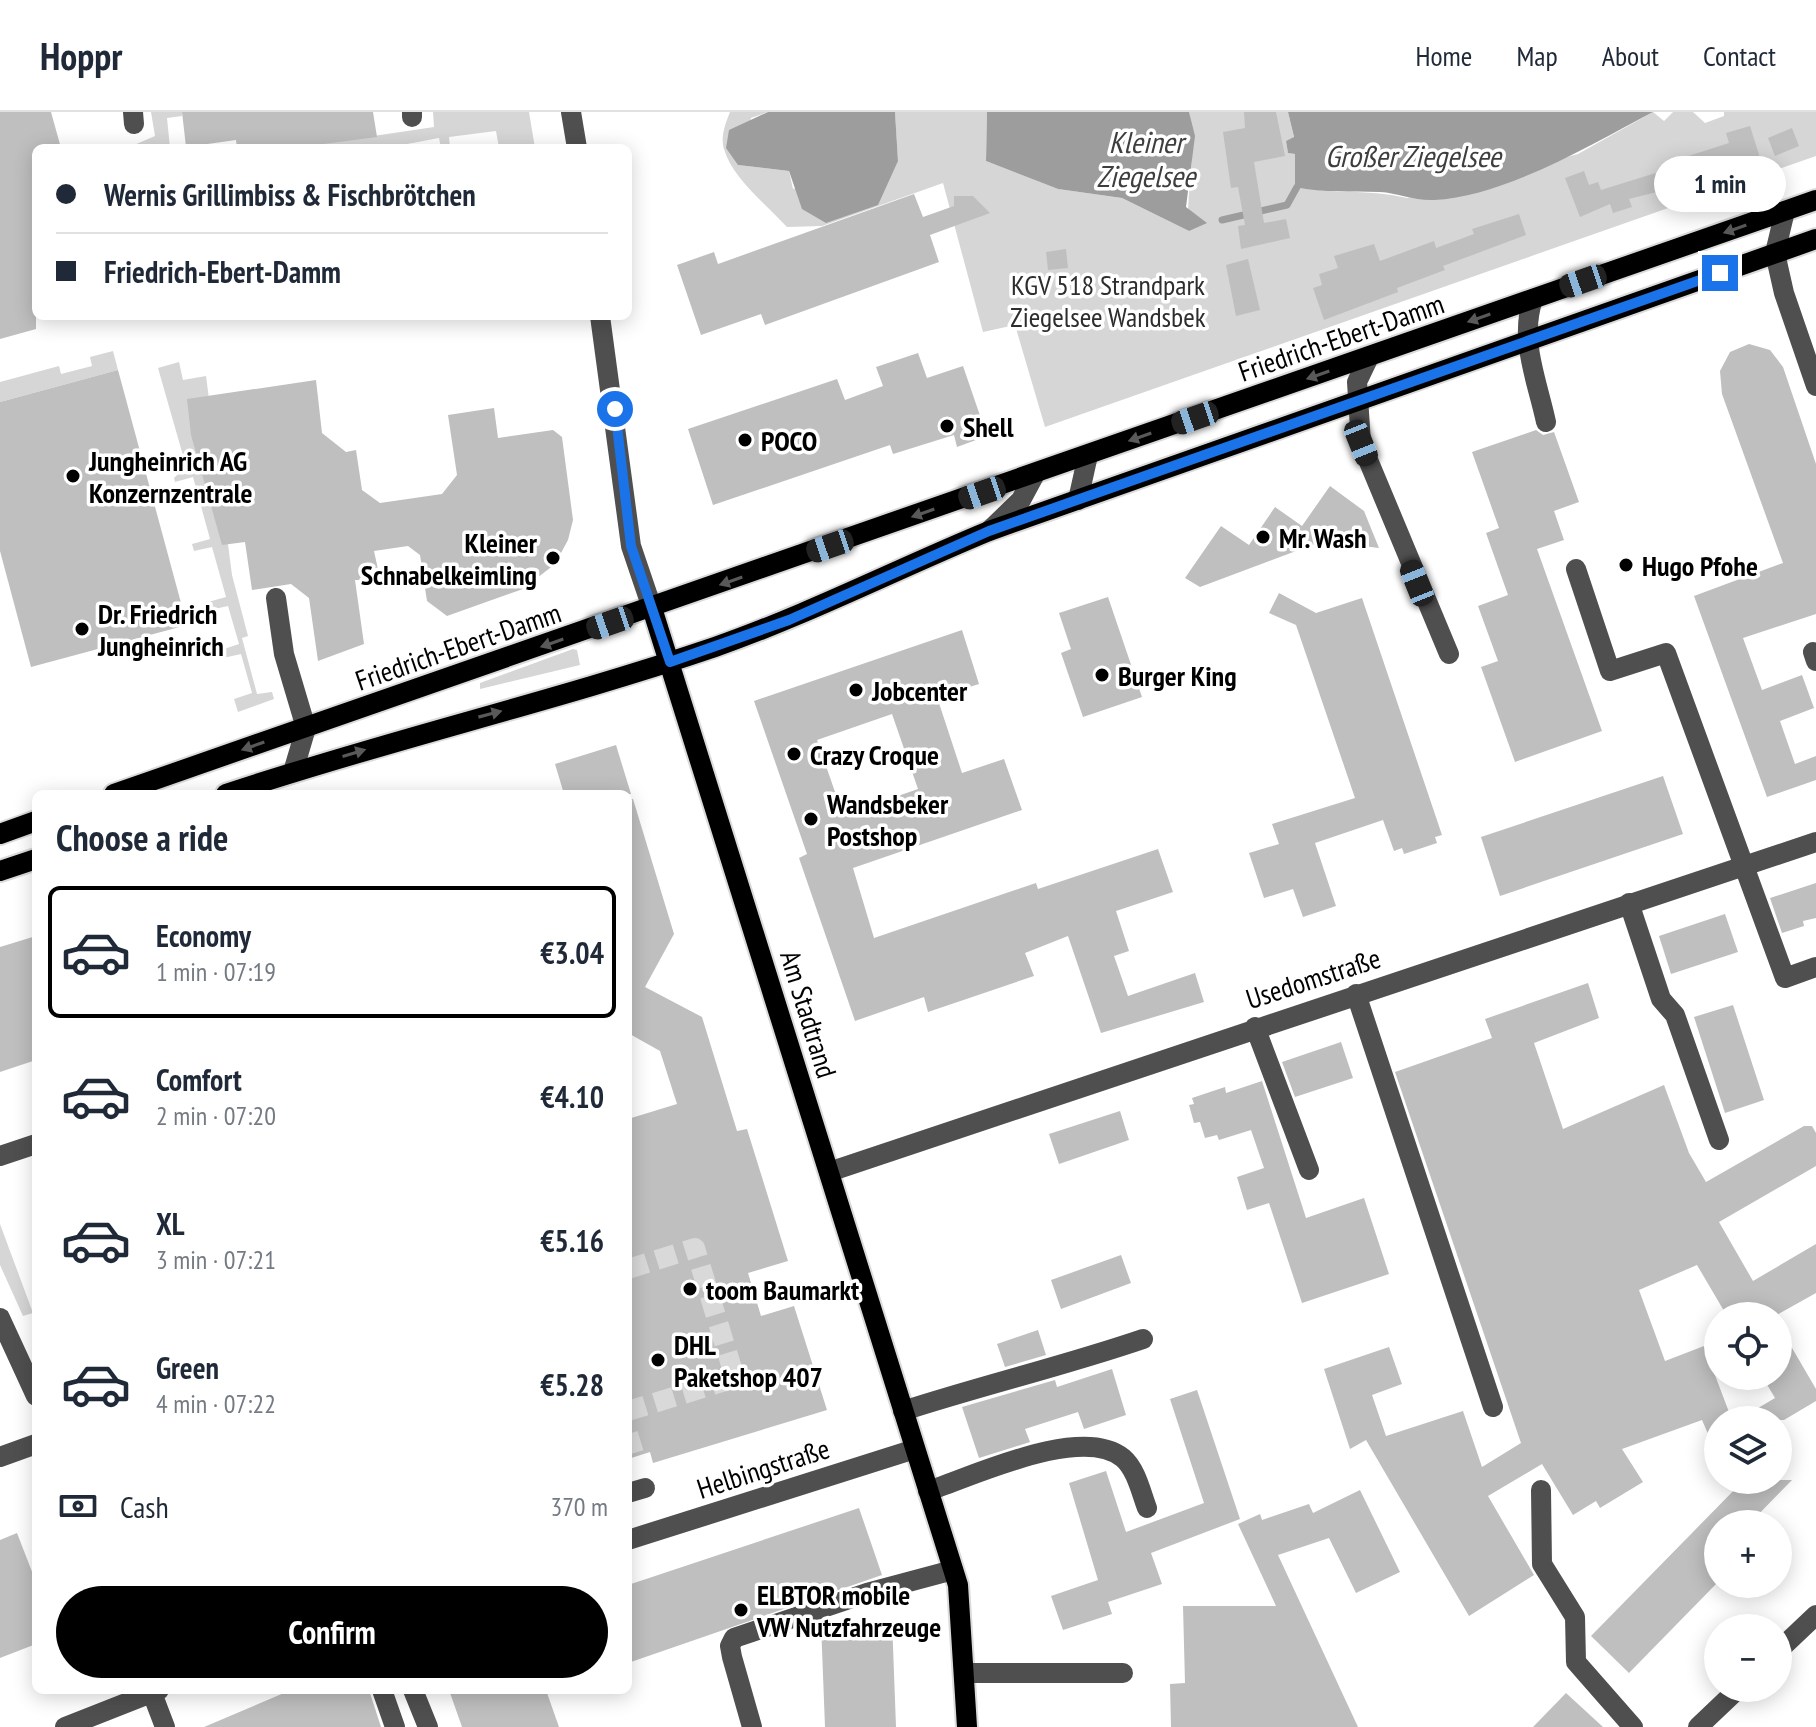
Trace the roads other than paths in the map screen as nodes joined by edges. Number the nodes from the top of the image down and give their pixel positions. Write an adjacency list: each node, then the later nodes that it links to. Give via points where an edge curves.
1 (571, 112): 2 (street)
2 (576, 144)
3 (1816, 200): 4 (main road, Friedrich-Ebert-Damm)
4 (1785, 211): 6 (street); 7 (main road, Friedrich-Ebert-Damm, one-way to 7)
5 (1816, 239): 6 (main road)
6 (1775, 253): 9 (main road); 11 (street)
7 (1533, 299): 9 (street); 10 (main road, Friedrich-Ebert-Damm, one-way to 10)
8 (601, 320): 20 (street, Am Stadtrand, via 631,546)
9 (1526, 341): 12 (main road); 13 (street)
10 (1369, 357): 12 (street, via 1357,382); 14 (main road, Friedrich-Ebert-Damm, one-way to 14)
11 (1816, 386)
12 (1355, 402): 16 (main road); 21 (street, via 1361,443)
13 (1546, 422)
14 (1088, 455): 15 (main road, Friedrich-Ebert-Damm); 16 (street)
15 (1035, 474): 17 (street, via 1021,500); 20 (main road, Friedrich-Ebert-Damm, one-way to 20)
16 (1078, 500): 17 (main road)
17 (989, 531): 22 (main road, via 789,620)
18 (1576, 569): 31 (street, via 1610,671 1666,653)
19 (276, 598): 23 (street, via 284,654)
20 (652, 608): 22 (main road, Am Stadtrand); 23 (main road, Friedrich-Ebert-Damm, one-way to 23)
21 (1449, 654)
22 (670, 662): 24 (main road, one-way to 22); 41 (main road, Am Stadtrand)
23 (306, 728): 24 (street); 25 (main road, Friedrich-Ebert-Damm, one-way to 25)
24 (293, 772): 26 (main road)
25 (126, 790)
26 (238, 790)
27 (32, 822): 28 (main road)
28 (0, 834)
29 (1816, 842): 31 (street, Usedomstraße)
30 (32, 860): 32 (main road)
31 (1745, 864): 33 (street, Usedomstraße); 34 (street, via 1785,978)
32 (0, 871)
33 (1629, 903): 35 (street, Usedomstraße); 37 (street, via 1661,999 1675,1015)
34 (1816, 967)
35 (1356, 994): 36 (street, Usedomstraße); 45 (street)
36 (1255, 1027): 40 (street); 41 (street, Usedomstraße)
37 (1719, 1140)
38 (32, 1145): 39 (street)
39 (0, 1156)
40 (1309, 1170)
41 (829, 1172): 46 (main road, Am Stadtrand)
42 (0, 1318): 44 (street)
43 (1143, 1339): 46 (street)
44 (32, 1387)
45 (1493, 1407)
46 (903, 1411): 48 (main road, Am Stadtrand)
47 (32, 1445): 49 (street)
48 (915, 1449): 51 (main road, Am Stadtrand); 53 (street, Helbingstraße)
49 (0, 1457)
50 (1541, 1490): 70 (street, via 1542,1564 1575,1617 1576,1662)
51 (928, 1491): 52 (street, via 1063,1447 1101,1446 1124,1459); 54 (main road, Am Stadtrand)
52 (1147, 1508)
53 (632, 1539)
54 (953, 1570): 57 (main road, Am Stadtrand); 68 (street, via 734,1638 732,1657)
55 (1816, 1615): 56 (street)
56 (1792, 1638)
57 (966, 1673): 58 (street); 69 (main road, Am Stadtrand)
58 (1123, 1673)
59 (148, 1694): 64 (street)
60 (157, 1694): 65 (street)
61 (383, 1694): 66 (street)
62 (415, 1694): 67 (street)
63 (1724, 1702): 71 (street)
64 (65, 1727)
65 (165, 1727)
66 (395, 1727)
67 (428, 1727)
68 (752, 1727)
69 (967, 1727)
70 (1633, 1727)
71 (1698, 1727)

